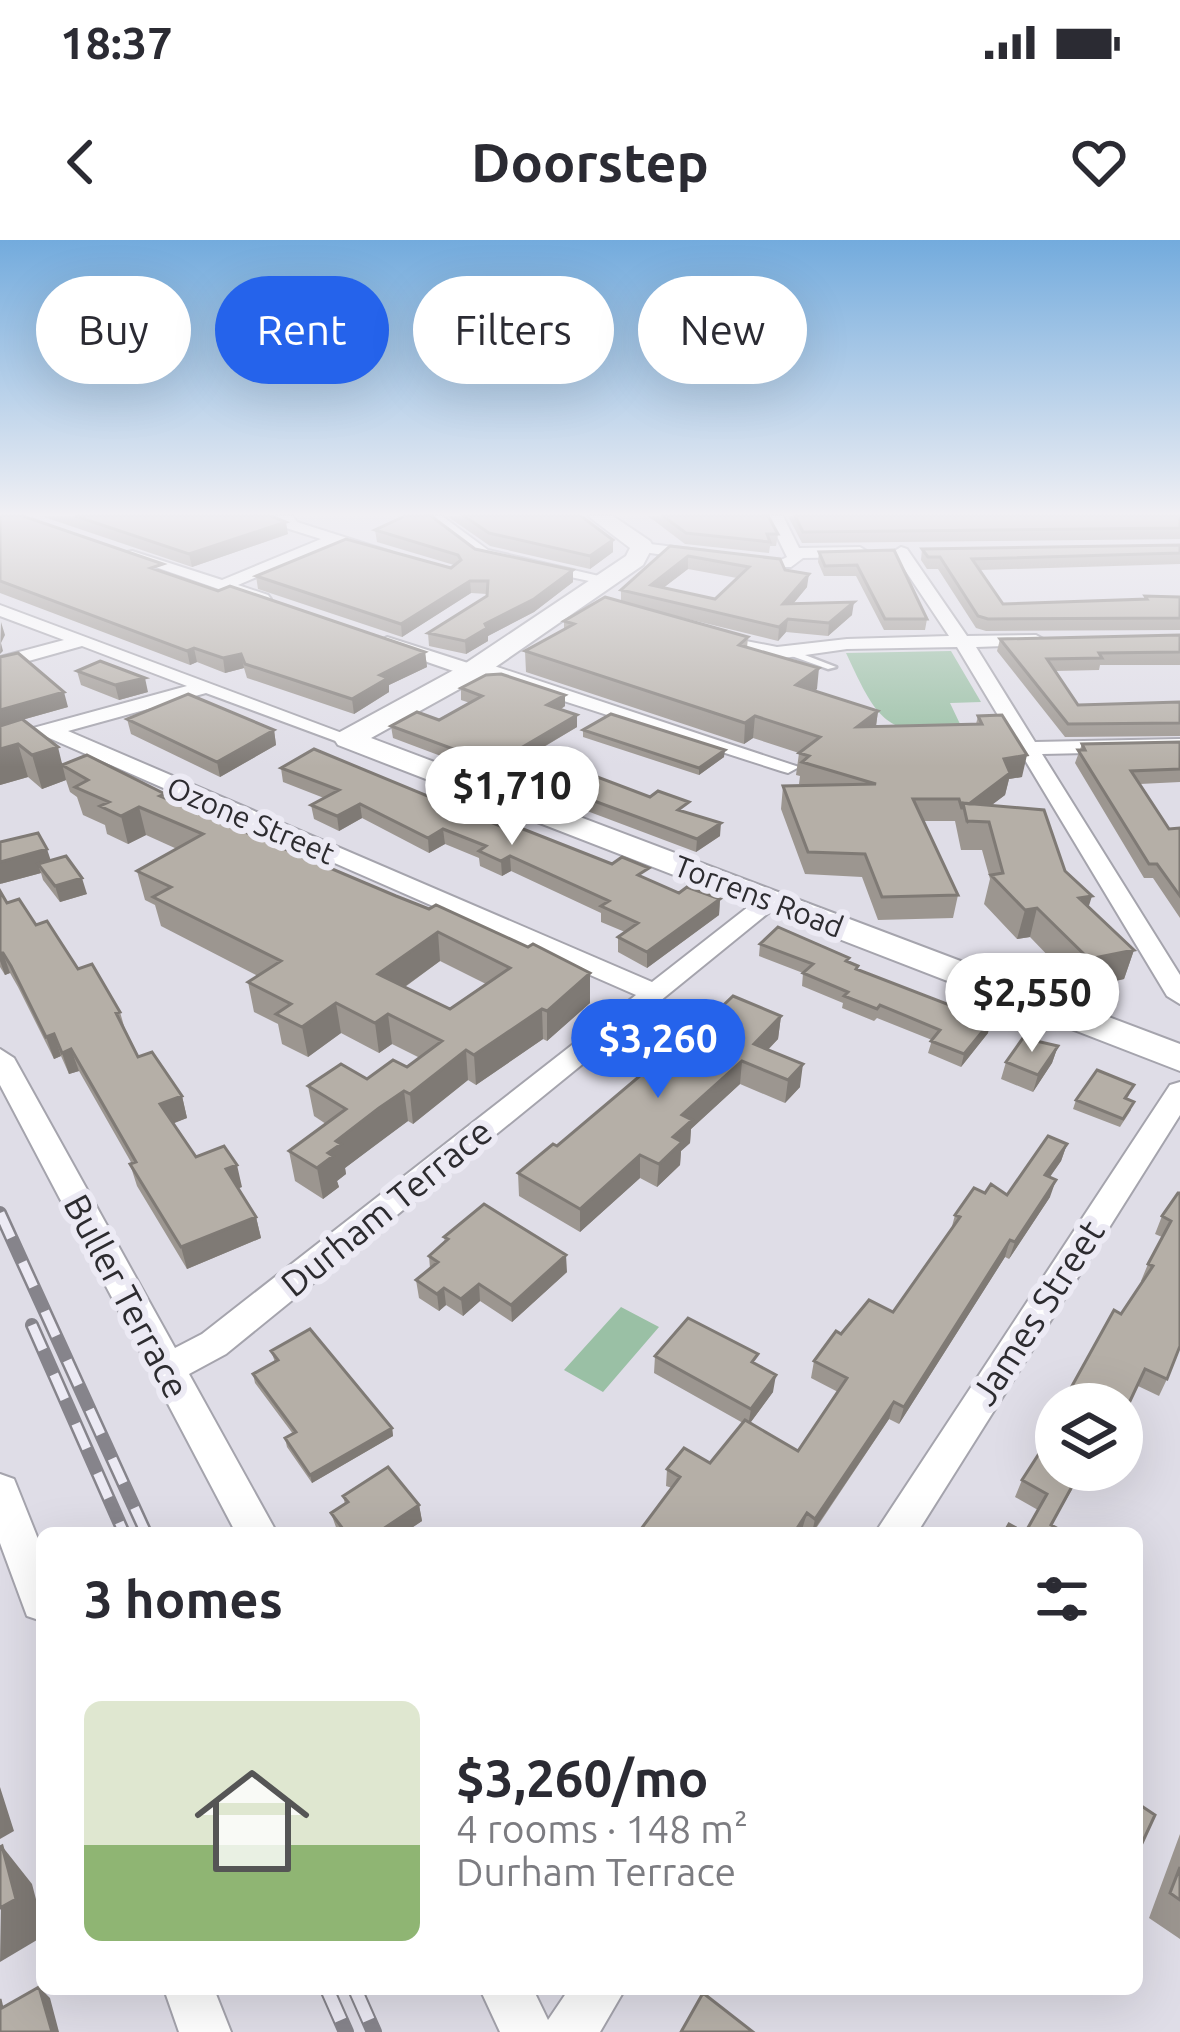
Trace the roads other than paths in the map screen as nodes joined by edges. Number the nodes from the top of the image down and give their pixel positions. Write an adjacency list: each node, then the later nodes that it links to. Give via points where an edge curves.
1 (264, 600): 4 (street)
2 (588, 600): 16 (street)
3 (937, 600): 11 (street)
4 (284, 606)
5 (0, 610): 10 (street, Torrens Road)
6 (365, 634): 12 (street)
7 (424, 636): 12 (street)
8 (701, 636): 13 (street)
9 (1068, 640): 11 (street)
10 (81, 641): 14 (street); 17 (street, Torrens Road)
11 (958, 641): 13 (street); 22 (street)
12 (405, 648): 16 (street)
13 (789, 652): 15 (lane)
14 (0, 663)
15 (831, 667)
16 (475, 669): 19 (street); 23 (street)
17 (202, 688): 18 (street); 19 (street, Torrens Road)
18 (49, 730): 20 (street); 25 (street, Ozone Street)
19 (348, 739): 24 (street, Torrens Road)
20 (0, 743)
21 (1180, 745): 22 (street)
22 (1025, 748): 26 (street)
23 (788, 767)
24 (771, 901): 25 (street, Durham Terrace); 28 (street, Torrens Road)
25 (654, 993): 30 (street, Durham Terrace, via 214,1344)
26 (1180, 996)
27 (0, 1058): 30 (street, Buller Terrace)
28 (1180, 1058)
29 (1180, 1092): 33 (street, James Street)
30 (165, 1370): 32 (street, Buller Terrace)
31 (0, 1491): 34 (street)
32 (253, 1527)
33 (899, 1527)
34 (36, 1586)
35 (191, 1995): 38 (street)
36 (508, 1995): 39 (street)
37 (596, 1995): 40 (street)
38 (205, 2032)
39 (528, 2032)
40 (569, 2032)

